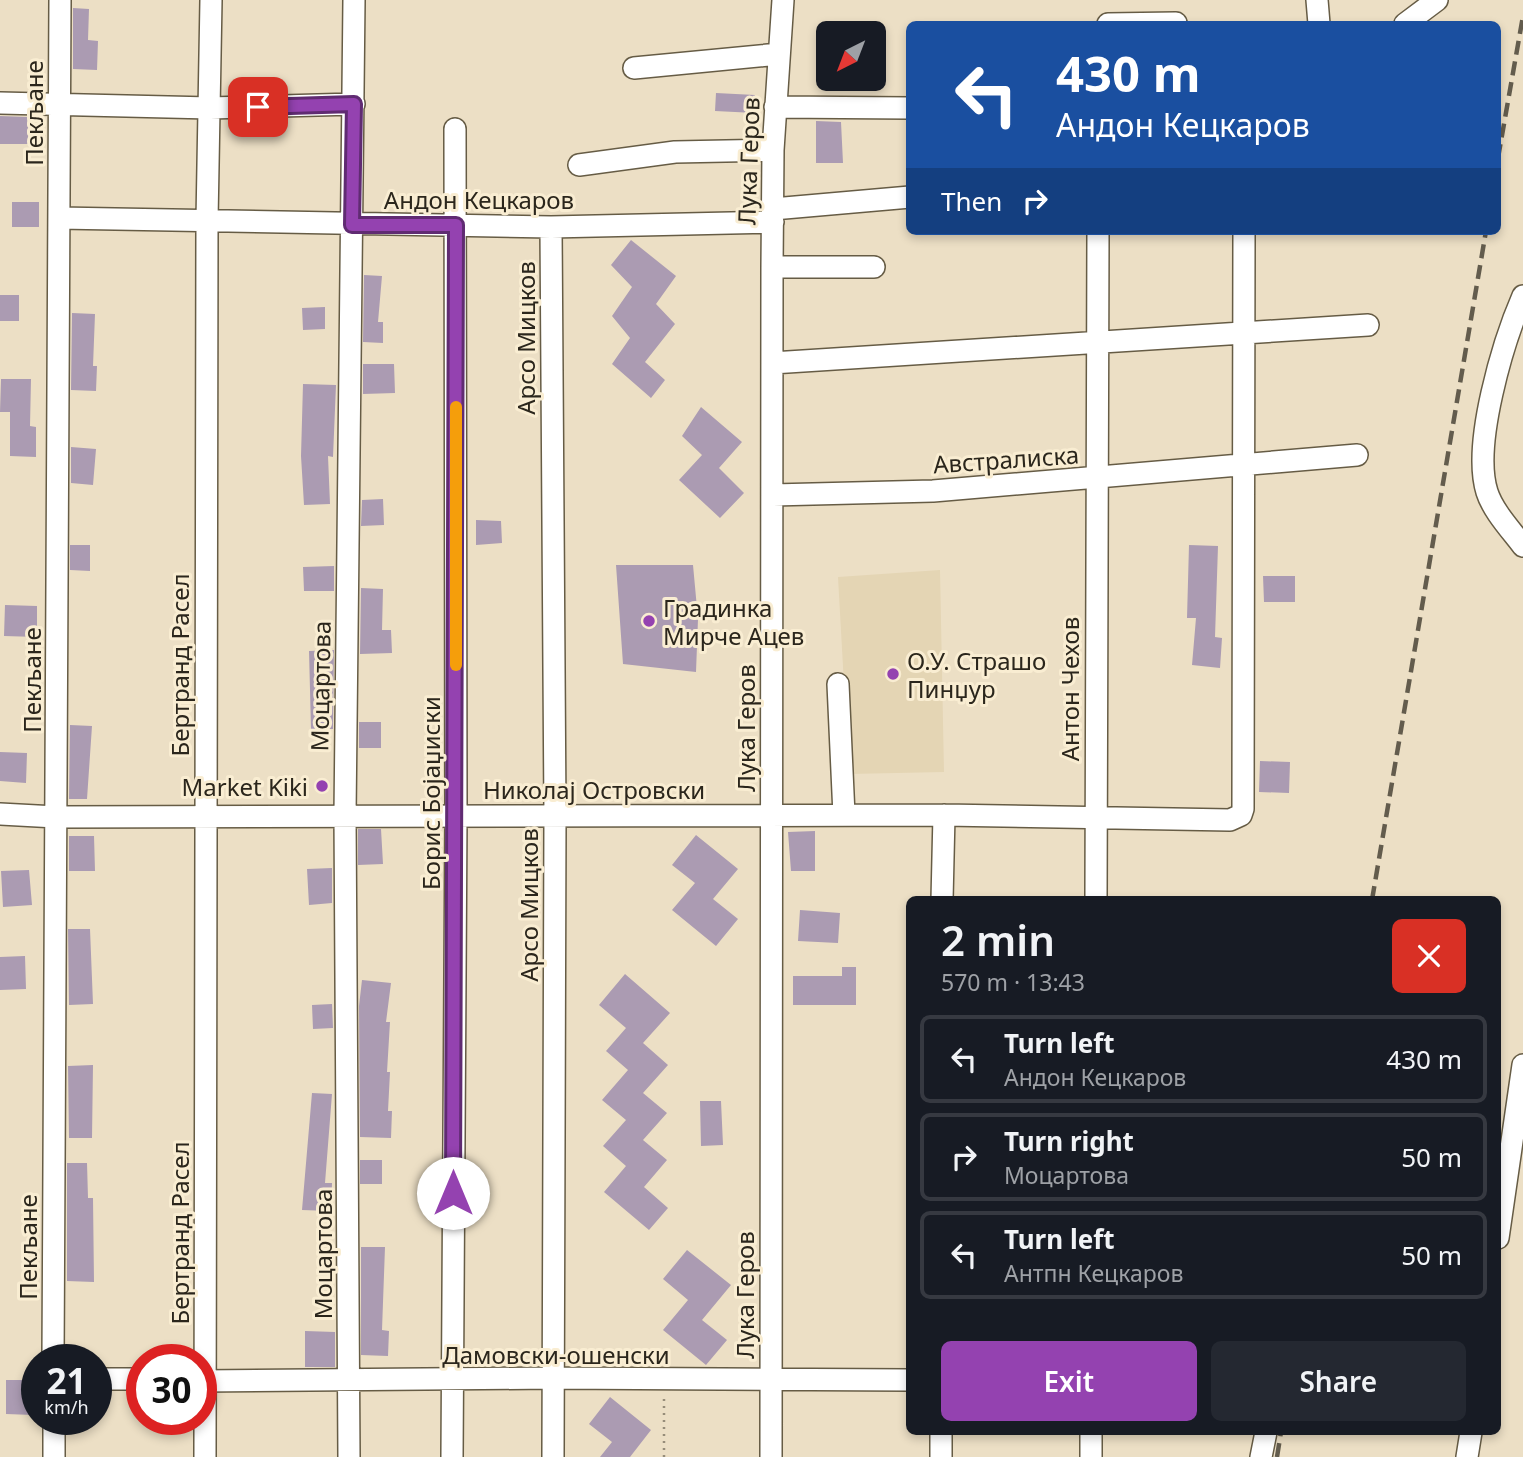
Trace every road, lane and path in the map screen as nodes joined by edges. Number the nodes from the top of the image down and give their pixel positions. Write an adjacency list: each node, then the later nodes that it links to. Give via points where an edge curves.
1 (60, 0): 12 (street, Пекљане)
2 (211, 0): 15 (street, Бертранд Расел)
3 (354, 0): 13 (street, Моцартова)
4 (782, 0): 9 (street, Лука Геров)
5 (1317, 0): 7 (street)
6 (1437, 0): 8 (street)
7 (1319, 21)
8 (1409, 21)
9 (779, 54): 10 (street); 14 (street, Лука Геров)
10 (634, 68)
11 (0, 103): 12 (street)
12 (60, 104): 15 (street); 22 (street, Пекљане)
13 (354, 104): 15 (street); 24 (street, Моцартова)
14 (775, 107): 16 (street); 18 (street, Лука Геров)
15 (210, 108): 23 (street, Бертранд Расел)
16 (906, 108)
17 (455, 129): 25 (street, Борис Бојаџиски)
18 (773, 150): 19 (street, via 676,152); 21 (street, Лука Геров)
19 (579, 165)
20 (906, 198): 21 (street, Андон Кецкаров)
21 (773, 216): 26 (street, Андон Кецкаров); 29 (street, Лука Геров)
22 (59, 218): 23 (street, Андон Кецкаров); 49 (street, Пекљане)
23 (207, 220): 24 (street, Андон Кецкаров); 50 (street, Бертранд Расел)
24 (352, 225): 25 (street, Андон Кецкаров); 47 (street, Моцартова)
25 (456, 225): 26 (street, Андон Кецкаров); 48 (street, Борис Бојаџиски)
26 (551, 228): 43 (street, Арсо Мицков)
27 (1098, 235): 34 (street, Антон Чехов)
28 (1244, 235): 33 (street)
29 (772, 267): 30 (street); 35 (street, Лука Геров)
30 (874, 267)
31 (1523, 296): 40 (street, via 1485,428 1482,466 1488,494)
32 (1368, 325): 33 (street)
33 (1246, 332): 34 (street); 37 (street)
34 (1097, 342): 35 (street); 38 (street, Антон Чехов)
35 (772, 363): 39 (street, Лука Геров)
36 (1357, 455): 37 (street, Австралиска)
37 (1243, 467): 38 (street, Австралиска); 51 (street, Николај Островски, via 1241,815 1230,820)
38 (1097, 479): 39 (street, Австралиска, via 933,491); 51 (street, Антон Чехов)
39 (773, 495): 44 (street, Лука Геров)
40 (1523, 546)
41 (838, 684): 45 (street)
42 (0, 814): 49 (street, Николај Островски)
43 (555, 815): 44 (street, Николај Островски); 48 (street, Николај Островски); 58 (street, Арсо Мицков)
44 (771, 815): 45 (street, Николај Островски); 63 (street, Лука Геров)
45 (844, 815): 46 (street, Николај Островски)
46 (944, 815): 51 (street, Николај Островски); 52 (street)
47 (345, 816): 48 (street, Николај Островски); 50 (street, Николај Островски); 59 (street, Моцартова)
48 (456, 816): 62 (street, Борис Бојаџиски)
49 (56, 817): 50 (street, Николај Островски); 56 (street, Пекљане)
50 (205, 817): 57 (street, Бертранд Расел)
51 (1094, 820): 53 (street, Антон Чехов)
52 (942, 896)
53 (1096, 896)
54 (1523, 1065): 55 (street)
55 (1501, 1217)
56 (53, 1344)
57 (204, 1344)
58 (553, 1378): 60 (street, Дамовски-ошенски); 62 (street, Дамовски-ошенски); 75 (street, Арсо Мицков)
59 (349, 1379): 62 (street, Дамовски-ошенски); 64 (street, Дамовски-ошенски); 73 (street, Моцартова)
60 (664, 1379): 63 (street, Дамовски-ошенски); 76 (path)
61 (906, 1380): 63 (street, Дамовски-ошенски)
62 (451, 1381): 74 (street, Борис Бојаџиски)
63 (770, 1381): 77 (street, Лука Геров)
64 (217, 1382)
65 (54, 1435): 71 (street)
66 (205, 1435): 72 (street, Бертранд Расел)
67 (941, 1435): 78 (street)
68 (1091, 1435): 79 (street)
69 (1265, 1435): 80 (street)
70 (1471, 1435): 81 (street)
71 (54, 1457)
72 (205, 1457)
73 (349, 1457)
74 (452, 1457)
75 (553, 1457)
76 (664, 1457)
77 (771, 1457)
78 (941, 1457)
79 (1091, 1457)
80 (1261, 1457)
81 (1467, 1457)

